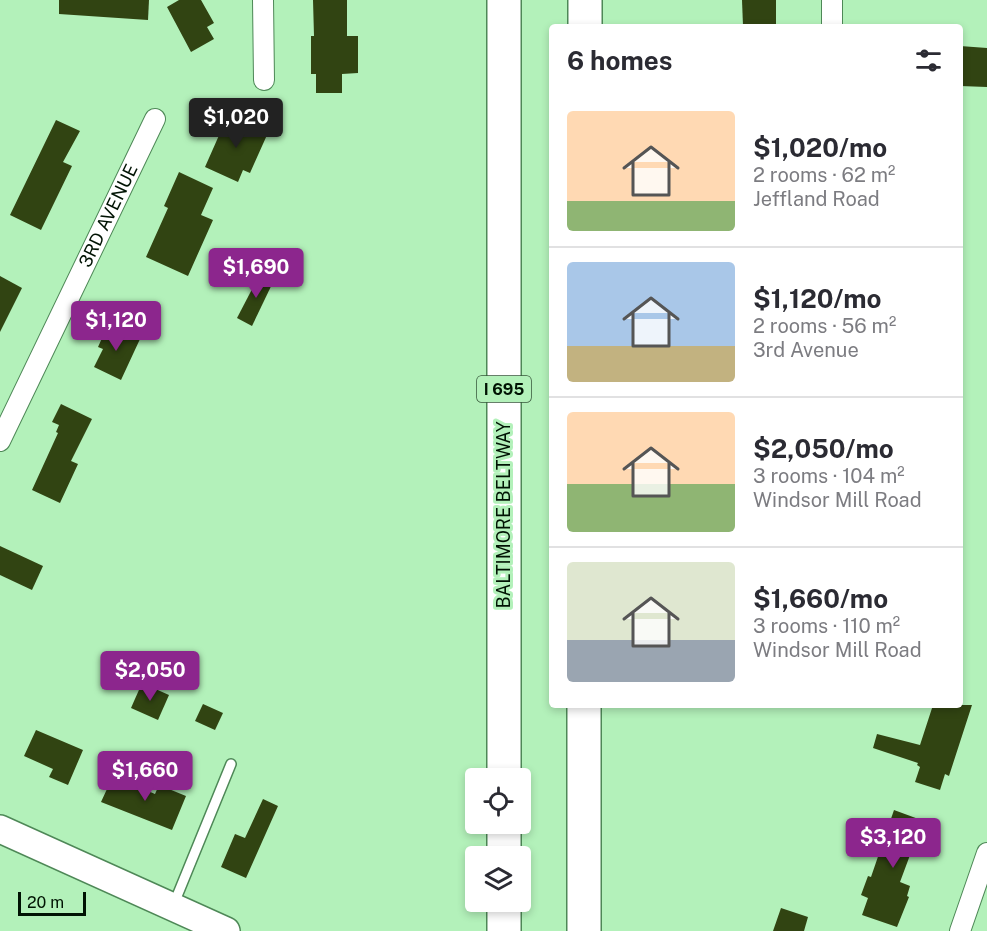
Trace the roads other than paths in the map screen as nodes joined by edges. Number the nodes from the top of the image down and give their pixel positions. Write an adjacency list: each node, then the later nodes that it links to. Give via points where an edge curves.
1 (263, 0): 7 (street)
2 (504, 0): 12 (highway, BALTIMORE BELTWAY / I 695)
3 (585, 0): 5 (highway)
4 (832, 0): 6 (street)
5 (585, 24)
6 (832, 24)
7 (264, 80)
8 (155, 119): 9 (street, 3RD AVENUE)
9 (0, 441)
10 (584, 708): 19 (highway)
11 (231, 764): 15 (lane)
12 (504, 768)
13 (0, 829): 15 (main road)
14 (987, 853): 20 (street)
15 (173, 906): 17 (main road)
16 (504, 912): 18 (highway)
17 (226, 931)
18 (504, 931)
19 (584, 931)
20 (960, 931)

